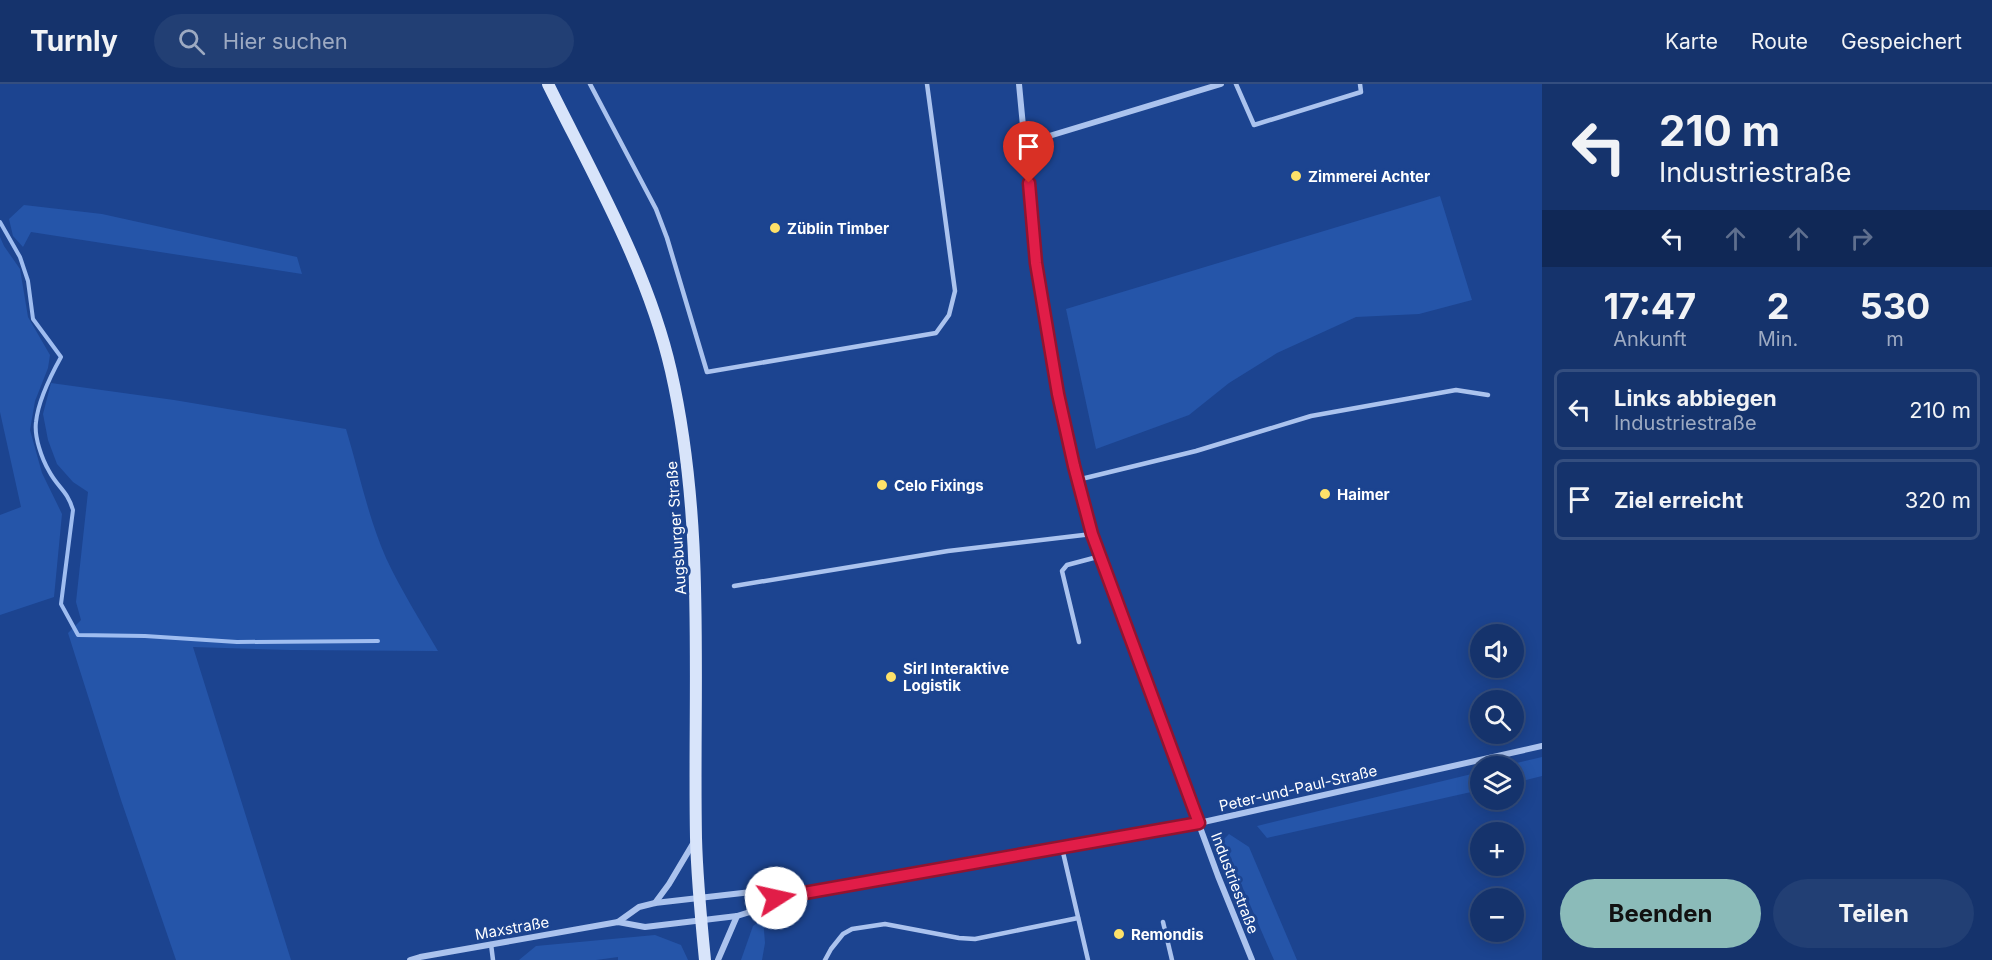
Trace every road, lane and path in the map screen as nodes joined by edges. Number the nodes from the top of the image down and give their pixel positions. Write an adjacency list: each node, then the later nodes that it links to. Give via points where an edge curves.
1 (548, 84): 17 (main road, Augsburger Straße, via 623,234 653,309 671,370 684,436 696,605)
2 (590, 84): 3 (lane, via 668,238 706,372 936,333 949,315 955,291)
3 (927, 84)
4 (1019, 84): 8 (street, Industriestraße)
5 (1221, 84): 8 (street)
6 (1236, 84): 7 (lane, via 1254,125 1361,92)
7 (1360, 84)
8 (1026, 143): 10 (street, Industriestraße, via 1036,263)
9 (1488, 395): 10 (lane, via 1456,390 1311,416 1196,451)
10 (1077, 480): 11 (street, Industriestraße)
11 (1092, 534): 12 (street, Industriestraße); 13 (lane, via 948,551)
12 (1101, 556): 14 (lane, via 1067,565 1062,571); 16 (street, Industriestraße)
13 (734, 586)
14 (1079, 642)
15 (1542, 746): 16 (street, Peter-und-Paul-Straße)
16 (1199, 823): 18 (street, Peter-und-Paul-Straße); 35 (street, Industriestraße)
17 (696, 839): 19 (main road, Augsburger Straße); 21 (street)
18 (1062, 848): 20 (street, Peter-und-Paul-Straße); 23 (lane)
19 (699, 898): 20 (street, Peter-und-Paul-Straße, via 760,891); 21 (street, Maxstraße); 24 (main road, Augsburger Straße)
20 (776, 898): 22 (street, Peter-und-Paul-Straße, via 769,906)
21 (655, 903): 25 (street, Maxstraße, via 639,907)
22 (737, 916): 24 (street, Peter-und-Paul-Straße); 31 (street)
23 (1078, 918): 32 (lane, via 975,939 885,924 852,929 843,934); 33 (lane)
24 (701, 921): 25 (street, Maxstraße, via 645,927); 30 (main road, Augsburger Straße)
25 (618, 922): 27 (street, Maxstraße)
26 (1163, 922): 34 (lane)
27 (491, 944): 28 (street, Maxstraße); 29 (lane)
28 (410, 960)
29 (493, 960)
30 (705, 960)
31 (718, 960)
32 (825, 960)
33 (1088, 960)
34 (1172, 960)
35 (1252, 960)

